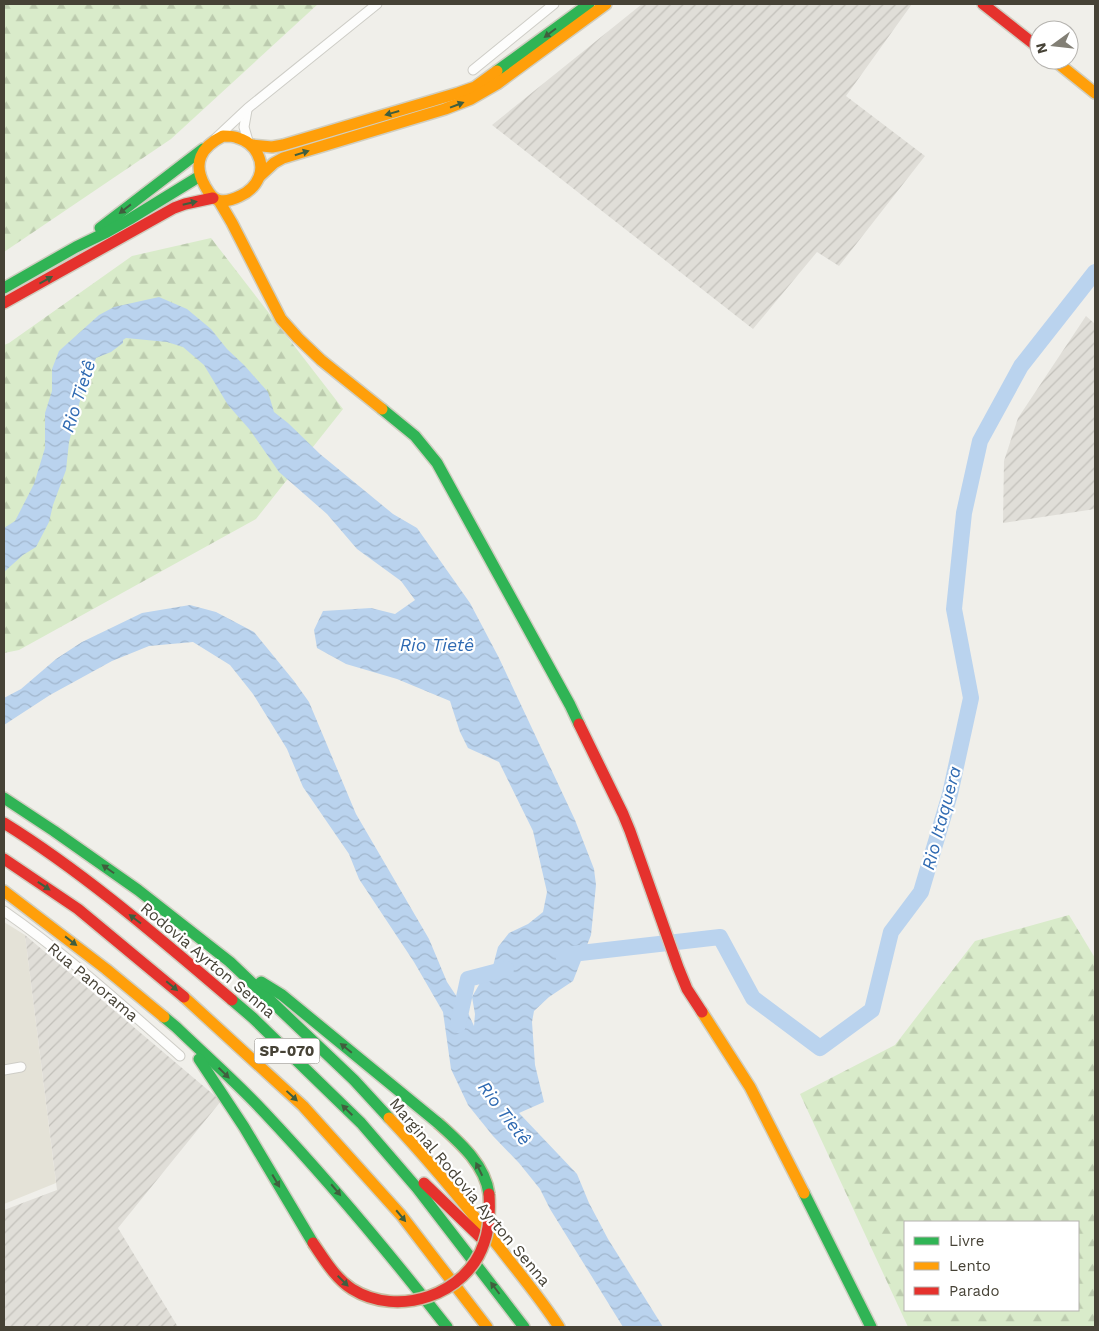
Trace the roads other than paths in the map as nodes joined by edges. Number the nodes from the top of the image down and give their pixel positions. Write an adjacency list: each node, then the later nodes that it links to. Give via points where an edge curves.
1 (377, 4): 10 (street)
2 (554, 4): 7 (street)
3 (589, 4): 12 (main road, one-way to 12, via 475,87 283,145 272,147)
4 (606, 4): 15 (main road, one-way to 4, via 283,158 471,99 497,84)
5 (983, 4): 6 (main road)
6 (1029, 40)
7 (473, 70)
8 (1066, 70): 9 (main road)
9 (1095, 93)
10 (248, 108): 11 (street); 12 (street, via 244,127)
11 (215, 139): 12 (main road, via 232,136); 13 (main road)
12 (250, 143): 15 (main road, via 260,160)
13 (205, 148): 14 (main road, via 198,166); 19 (main road, one-way to 19)
14 (200, 176): 17 (main road); 19 (main road, via 130,219)
15 (260, 176): 16 (main road, via 250,191)
16 (232, 199): 17 (main road); 18 (main road)
17 (216, 200): 18 (main road); 21 (main road, one-way to 17, via 174,208)
18 (232, 223): 38 (main road, via 281,319 321,360 415,436 437,463 570,705 611,789 630,831 687,989 750,1087)
19 (76, 247): 20 (main road)
20 (4, 288)
21 (4, 303)
22 (4, 798): 27 (main road, Marginal Rodovia Ayrton Senna, one-way to 22, via 138,890)
23 (4, 823): 32 (main road, Rodovia Ayrton Senna / SP-070, one-way to 23, via 253,1018 145,926 36,843)
24 (4, 858): 35 (main road, SP-070, one-way to 35, via 78,908 170,984 303,1106 401,1216)
25 (4, 890): 28 (main road, one-way to 28)
26 (4, 910): 29 (street, Rua Panorama)
27 (230, 962): 28 (main road, one-way to 27, bridge, via 252,1138 313,1243 330,1268 349,1287 373,1299 401,1303 428,1298 453,1286 472,1267 486,1243 491,1215 488,1188 477,1162 438,1122 282,995); 33 (main road, Marginal Rodovia Ayrton Senna, via 354,1080 414,1145)
28 (176, 1027): 34 (main road, one-way to 34, via 262,1110 326,1178)
29 (180, 1056)
30 (21, 1067): 31 (street)
31 (4, 1070)
32 (361, 1123): 33 (main road); 36 (main road, Rodovia Ayrton Senna / SP-070, one-way to 32, via 417,1188)
33 (547, 1308): 37 (main road, Marginal Rodovia Ayrton Senna)
34 (447, 1327)
35 (487, 1327)
36 (524, 1327)
37 (559, 1327)
38 (871, 1327)

